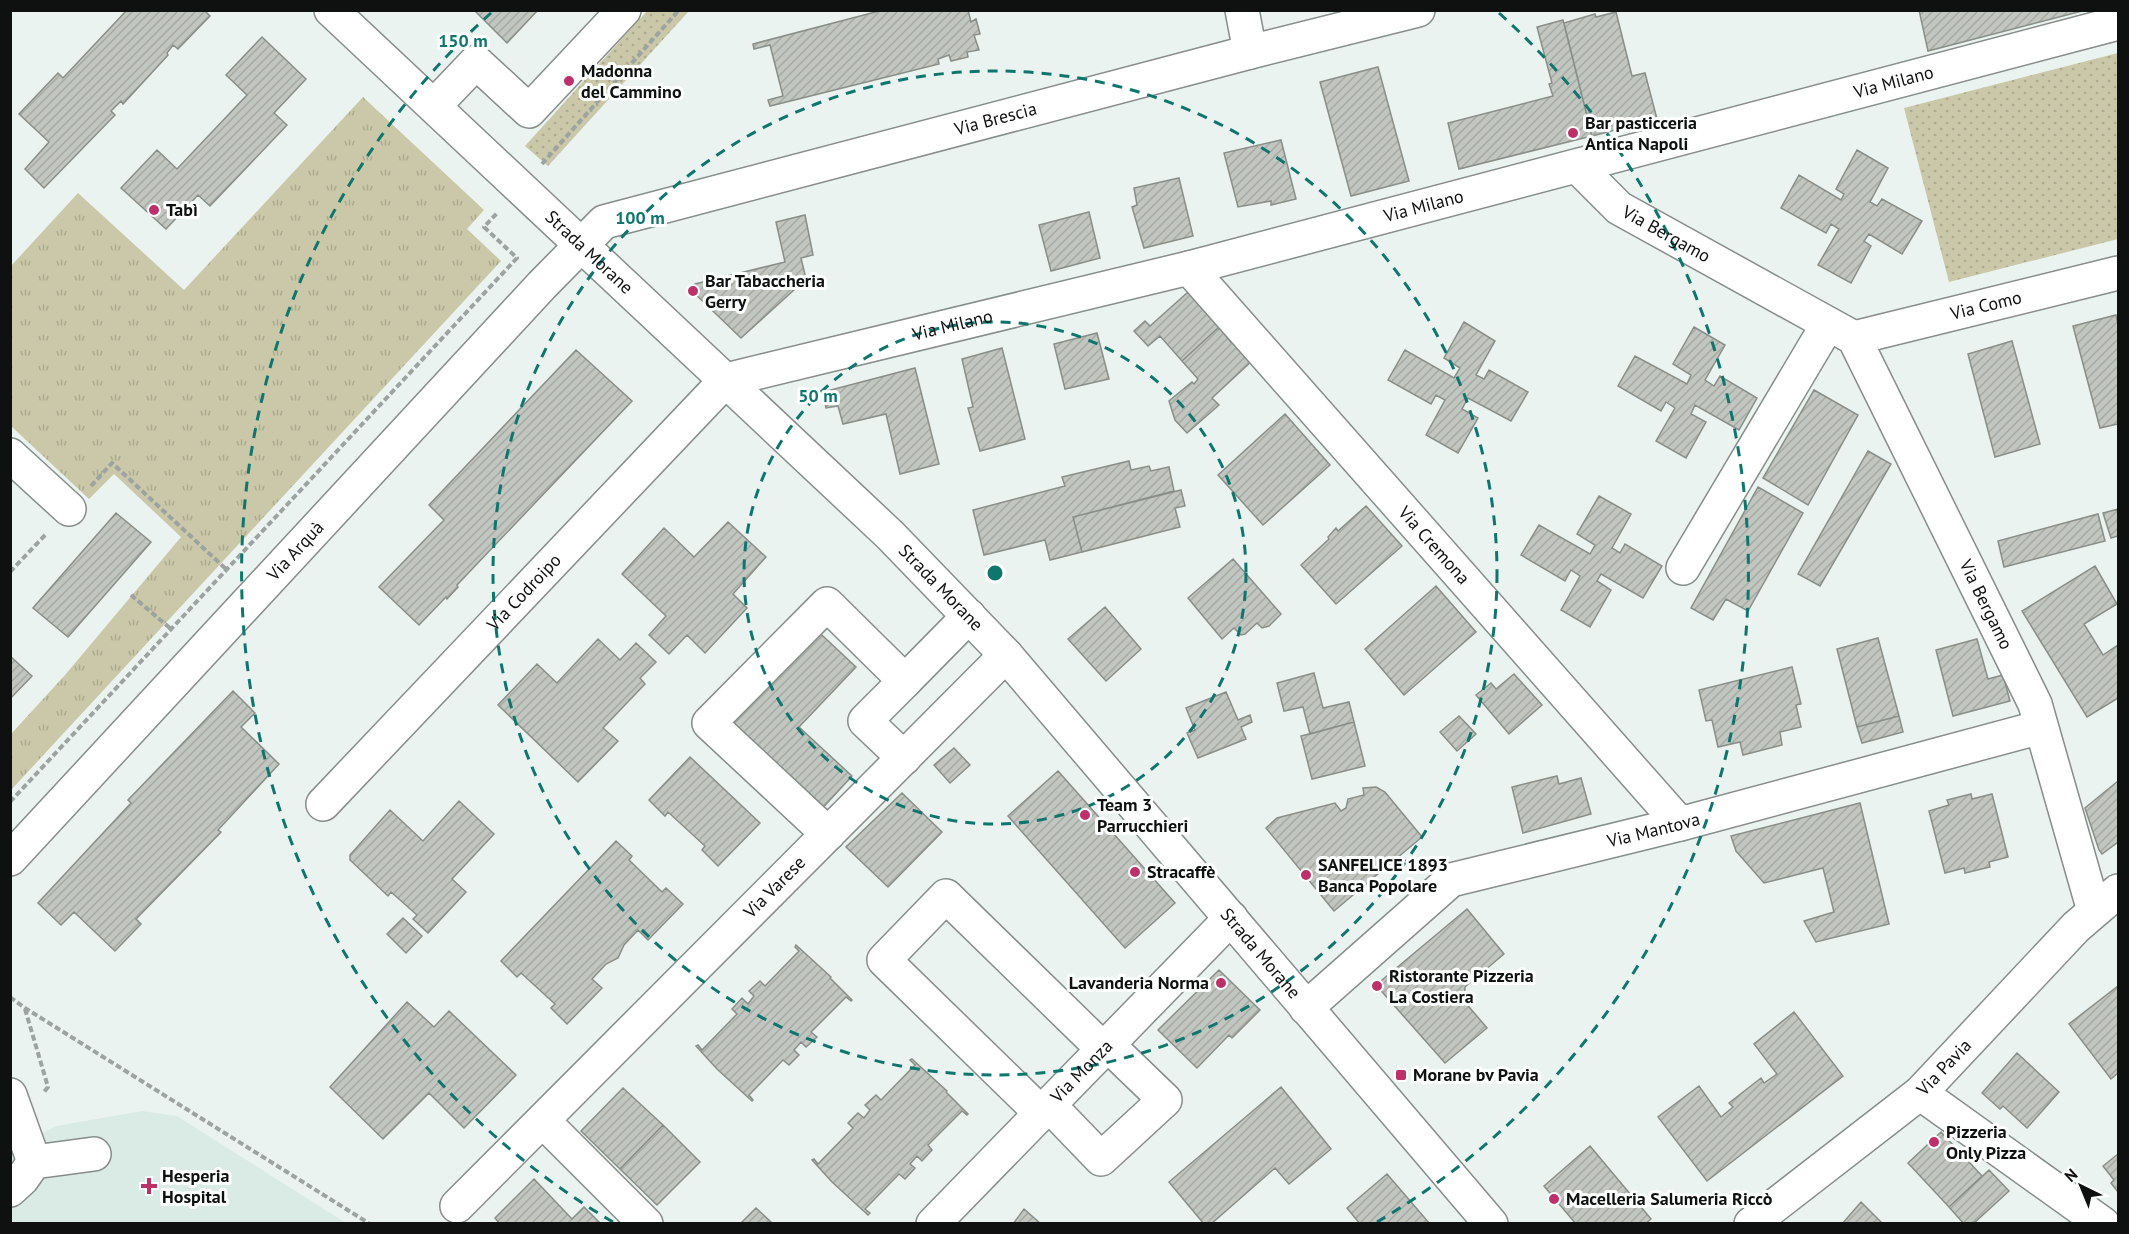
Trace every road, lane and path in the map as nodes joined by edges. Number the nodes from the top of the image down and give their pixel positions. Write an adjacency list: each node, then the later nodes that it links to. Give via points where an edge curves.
1 (331, 10): 8 (street, Strada Morane)
2 (624, 10): 8 (street, via 528,111 476,62)
3 (680, 10): 10 (path)
4 (1242, 10): 7 (street)
5 (1418, 10): 7 (street, Via Brescia)
6 (2118, 23): 9 (street, Via Milano)
7 (1250, 52): 11 (street, Via Brescia, via 604,222)
8 (434, 106): 10 (street, Strada Morane)
9 (1578, 166): 12 (street, Via Milano); 14 (street, Via Bergamo, via 1619,208)
10 (520, 188): 11 (street, Strada Morane); 19 (path, via 483,227 517,258)
11 (582, 244): 15 (street, Strada Morane); 32 (street, Via Arquà)
12 (1189, 268): 15 (street, Via Milano); 30 (street, Via Cremona)
13 (2118, 273): 14 (street, Via Como)
14 (1841, 331): 18 (street); 26 (street, Via Bergamo, via 2035,704)
15 (726, 380): 22 (street, Strada Morane, via 890,535); 29 (street, Via Codroipo)
16 (10, 455): 17 (street)
17 (69, 509): 19 (path, via 112,463); 20 (path)
18 (1683, 568)
19 (227, 570): 23 (path)
20 (10, 572)
21 (131, 595): 23 (path)
22 (969, 616): 24 (street, Strada Morane); 25 (street)
23 (171, 629): 28 (path)
24 (1006, 655): 27 (street, Via Varese); 34 (street, Strada Morane)
25 (905, 681): 27 (street, via 866,720); 31 (street, via 827,604 710,723)
26 (2041, 727): 30 (street, Via Mantova); 33 (street, Via Bergamo)
27 (904, 758): 31 (street, Via Varese)
28 (10, 802)
29 (323, 804)
30 (1680, 824): 36 (street, Via Mantova, via 1451,880)
31 (828, 834): 41 (street, Via Varese)
32 (10, 859)
33 (2106, 901): 38 (street, Via Pavia, via 2076,927)
34 (1231, 918): 36 (street, Strada Morane); 37 (street, Via Monza)
35 (10, 997): 46 (path)
36 (1306, 1008): 49 (street, Strada Morane)
37 (1105, 1047): 40 (street, Via Monza); 40 (street, via 1165,1100 1101,1160); 40 (street, via 946,896 884,960)
38 (1920, 1093): 50 (street, Via Pavia); 51 (street)
39 (10, 1095): 43 (street)
40 (1045, 1109): 48 (street, Via Monza)
41 (543, 1121): 45 (street, Via Varese); 47 (street)
42 (94, 1154): 43 (street)
43 (34, 1162): 44 (street)
44 (10, 1190)
45 (457, 1206)
46 (370, 1224)
47 (646, 1224)
48 (933, 1224)
49 (1491, 1224)
50 (1751, 1224)
51 (2103, 1224)

